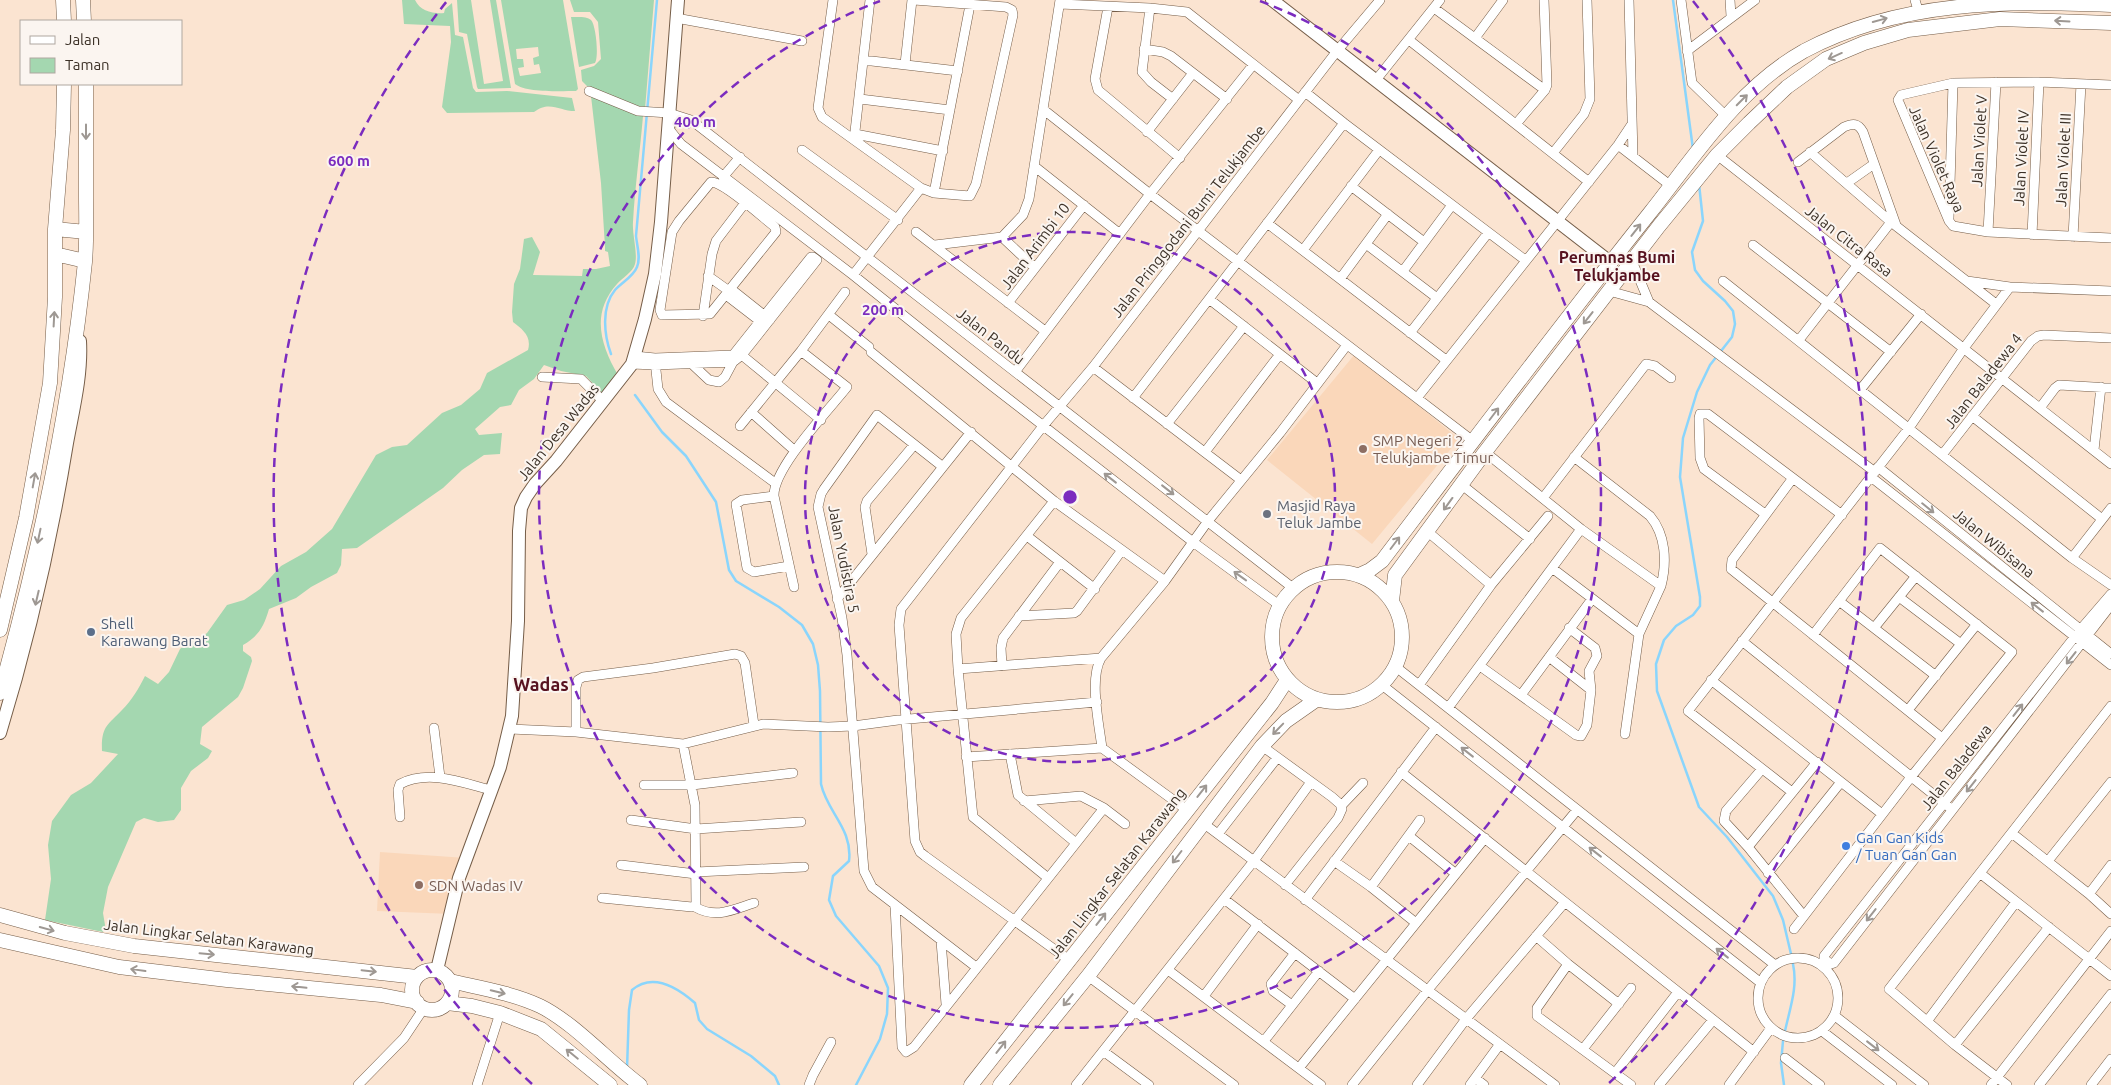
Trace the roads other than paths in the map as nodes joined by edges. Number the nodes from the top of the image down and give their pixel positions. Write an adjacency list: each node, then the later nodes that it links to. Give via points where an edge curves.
1 (63, 0): 26 (main road)
2 (83, 0): 27 (main road)
3 (678, 0): 25 (main road, Jalan Desa Wadas)
4 (833, 0): 64 (street, via 818,108 822,117)
5 (870, 0): 35 (street)
6 (913, 0): 18 (street); 36 (street)
7 (1272, 0): 33 (main road)
8 (1440, 0): 23 (street)
9 (1503, 0): 29 (street)
10 (1544, 0): 48 (street)
11 (1587, 0): 70 (street, via 1590,99 1584,114)
12 (1629, 0): 61 (street)
13 (1681, 0): 34 (street)
14 (1730, 0): 24 (street)
15 (1755, 0): 24 (street)
16 (1378, 1): 33 (street, Jalan Pringgodani Bumi Telukjambe)
17 (1060, 2): 21 (street); 56 (street)
18 (970, 5): 38 (street); 84 (street, via 1006,7 1012,10 1013,15 974,193 966,197)
19 (1916, 5): 20 (main road); 58 (main road, one-way to 19, via 1771,73 1805,50)
20 (2111, 5)
21 (1108, 6): 22 (street); 63 (street, via 1096,85 1105,97)
22 (1150, 8): 32 (street); 37 (street, via 1187,12)
23 (1434, 8): 29 (street); 30 (street)
24 (1731, 16): 34 (street)
25 (676, 18): 31 (street); 57 (main road, Jalan Desa Wadas)
26 (64, 20)
27 (84, 20)
28 (2111, 22): 71 (main road, one-way to 71, via 1982,20 1908,30 1864,43 1826,59 1806,72 1774,98)
29 (1475, 38): 48 (street)
30 (1410, 40): 40 (street); 60 (street)
31 (802, 41)
32 (1144, 49): 39 (street, via 1167,53); 52 (street, via 1142,72)
33 (1337, 51): 40 (main road); 50 (street, Jalan Pringgodani Bumi Telukjambe)
34 (1687, 51): 58 (street, via 1692,83)
35 (863, 60): 36 (street); 51 (street)
36 (905, 64): 38 (street)
37 (1253, 65): 53 (street); 54 (street)
38 (958, 71): 55 (street)
39 (1194, 73): 52 (street); 53 (street)
40 (1376, 80): 91 (main road)
41 (1996, 82): 42 (street, Jalan Violet Raya); 43 (street, Jalan Violet Raya); 99 (street, Jalan Violet V)
42 (2039, 82): 44 (street, Jalan Violet Raya); 102 (street, Jalan Violet IV)
43 (1953, 83): 92 (street); 92 (street, Jalan Violet Raya, via 1901,95 1898,100)
44 (2081, 84): 47 (street, Jalan Violet Raya); 104 (street, Jalan Violet III)
45 (64, 85): 95 (main road)
46 (86, 85): 97 (main road, one-way to 97)
47 (2111, 85)
48 (1545, 90): 60 (street)
49 (589, 91): 57 (street, Jalan Pandu, via 641,111)
50 (1305, 92): 54 (street, Jalan Pringgodani Bumi Telukjambe); 59 (street)
51 (860, 99): 55 (street); 64 (street)
52 (1173, 99): 63 (street)
53 (1227, 99): 74 (street)
54 (1299, 100): 96 (street, Jalan Pringgodani Bumi Telukjambe)
55 (950, 110): 68 (street)
56 (1044, 110): 77 (street); 85 (street)
57 (669, 113): 62 (main road, Jalan Desa Wadas); 73 (street, Jalan Pandu, via 691,120)
58 (1726, 116): 82 (main road)
59 (1344, 123): 67 (street); 93 (street)
60 (1516, 124): 70 (street)
61 (1632, 124): 65 (street); 72 (street)
62 (669, 129): 78 (street, via 681,144); 154 (main road, Jalan Desa Wadas, via 655,274)
63 (1147, 132): 74 (street)
64 (855, 137): 68 (street); 83 (street)
65 (1618, 145): 72 (street); 79 (street)
66 (802, 150): 90 (street)
67 (1379, 150): 81 (street); 88 (street)
68 (943, 151): 84 (street)
69 (1810, 152): 75 (street); 76 (street, via 1844,127 1856,124 1863,132); 80 (street)
70 (1553, 154): 79 (street)
71 (1717, 155): 116 (main road); 118 (street, Jalan Citra Rasa)
72 (1633, 156): 82 (street)
73 (740, 157): 78 (street); 112 (street, Jalan Pandu)
74 (1180, 158): 85 (street)
75 (1798, 162)
76 (1874, 164): 80 (street); 94 (street)
77 (1034, 166): 87 (street); 103 (street, via 1026,211)
78 (723, 177): 122 (street)
79 (1589, 182): 91 (street)
80 (1847, 183): 94 (street)
81 (1351, 186): 89 (street); 110 (street)
82 (1671, 186): 117 (main road, one-way to 82)
83 (921, 188): 84 (street); 90 (street)
84 (934, 193)
85 (1150, 194): 96 (street); 101 (street)
86 (745, 203): 123 (street, via 716,241); 130 (street, via 776,232); 141 (street, via 719,183 710,182 672,232 660,314)
87 (1084, 205): 101 (street); 120 (street, Jalan Arimbi 10)
88 (1452, 205): 100 (street); 106 (street)
89 (1388, 214): 106 (street); 107 (street)
90 (898, 220): 112 (street)
91 (1556, 220): 113 (street); 117 (main road)
92 (1949, 221): 99 (street, Jalan Violet Raya, via 1957,228)
93 (1267, 223): 110 (street); 115 (street)
94 (1894, 224): 118 (street); 126 (street)
95 (55, 230): 97 (main road); 111 (main road)
96 (1198, 231): 115 (street); 158 (street, Jalan Pringgodani Bumi Telukjambe)
97 (86, 232): 114 (main road)
98 (916, 232): 108 (street)
99 (1988, 232): 102 (street, Jalan Violet Raya)
100 (1488, 233): 113 (street); 132 (street)
101 (1120, 234): 144 (street)
102 (2032, 235): 104 (street, Jalan Violet Raya)
103 (1002, 237): 108 (street); 120 (street)
104 (2073, 237): 105 (street, Jalan Violet Raya)
105 (2111, 238)
106 (1424, 242): 121 (street)
107 (1366, 244): 121 (street); 124 (street)
108 (935, 245): 136 (street)
109 (1753, 245): 135 (street)
110 (1303, 250): 124 (street)
111 (55, 254): 114 (main road); 241 (main road, one-way to 111, via 26,518 50,383)
112 (868, 257): 122 (street); 159 (street, Jalan Pandu)
113 (1525, 260): 155 (street)
114 (85, 261): 138 (main road)
115 (1238, 261): 133 (street); 148 (street)
116 (1632, 261): 128 (main road); 134 (street)
117 (1610, 262): 181 (main road, one-way to 117)
118 (1856, 265): 135 (street); 139 (street, Jalan Citra Rasa)
119 (808, 266): 142 (street)
120 (1036, 268): 136 (street, Jalan Arimbi 10)
121 (1403, 271): 132 (street)
122 (853, 275): 178 (street)
123 (708, 276): 130 (street); 141 (street)
124 (1340, 279): 145 (street)
125 (1723, 281): 147 (street)
126 (1966, 281): 127 (street); 137 (street)
127 (2010, 287): 129 (street); 137 (street)
128 (1609, 290): 134 (street); 186 (main road, one-way to 186)
129 (2111, 291)
130 (728, 292): 141 (street, via 713,312); 142 (street)
131 (846, 292): 140 (street)
132 (1437, 298): 145 (street)
133 (1209, 299): 143 (street); 168 (street)
134 (1649, 302): 192 (street)
135 (1828, 302): 147 (street); 151 (street)
136 (1008, 303): 144 (street)
137 (1996, 304): 149 (street)
138 (79, 309): 261 (main road, one-way to 261, via 47,502); 276 (main road, one-way to 276, via 81,348 77,384 53,526 21,664)
139 (1921, 314): 149 (street, Jalan Citra Rasa); 151 (street)
140 (829, 315): 150 (street); 180 (street)
141 (703, 316)
142 (765, 321): 153 (street)
143 (1244, 326): 152 (street); 176 (street)
144 (1045, 331): 159 (street)
145 (1410, 333): 155 (street)
146 (2111, 338): 162 (street, Jalan Baladewa 4, via 2038,336)
147 (1799, 340): 167 (street)
148 (1347, 345): 164 (street); 169 (street)
149 (1964, 348): 162 (street, Jalan Citra Rasa); 179 (street)
150 (801, 351): 163 (street); 175 (street, via 847,387)
151 (1891, 352): 167 (street)
152 (1280, 354): 164 (street); 185 (street)
153 (736, 356): 156 (street); 156 (street, via 725,378 719,382 709,380); 163 (street)
154 (633, 360): 157 (street); 170 (main road, Jalan Desa Wadas)
155 (1446, 360): 169 (street)
156 (695, 361): 157 (street)
157 (655, 362): 195 (street, via 658,389 666,402)
158 (1093, 367): 168 (street); 171 (street, Jalan Pringgodani Bumi Telukjambe)
159 (1015, 372): 171 (street, Jalan Pandu)
160 (542, 377): 170 (street, via 581,380)
161 (1671, 378): 188 (street, via 1655,366 1646,364)
162 (2001, 378): 172 (street, Jalan Citra Rasa); 174 (street, Jalan Baladewa 4)
163 (775, 382): 173 (street); 175 (street)
164 (1317, 383): 194 (street)
165 (2101, 387): 166 (street); 172 (street, via 2059,385); 183 (street)
166 (2111, 388)
167 (1860, 390): 179 (street)
168 (1133, 398): 176 (street)
169 (1416, 398): 181 (street)
170 (603, 401): 274 (main road, Jalan Desa Wadas, via 535,484 521,508 519,612)
171 (1060, 407): 178 (street, Jalan Pringgodani Bumi Telukjambe); 205 (street, Jalan Pandu, one-way to 205)
172 (2040, 408): 183 (street, Jalan Citra Rasa)
173 (751, 412): 177 (street); 184 (street)
174 (1972, 416): 187 (street, Jalan Baladewa 4); 204 (street)
175 (821, 420): 184 (street)
176 (1168, 424): 185 (street)
177 (740, 426)
178 (1043, 426): 191 (street, Jalan Pringgodani Bumi Telukjambe); 210 (street, one-way to 178)
179 (1909, 428): 187 (street); 192 (street)
180 (971, 432): 190 (street); 191 (street)
181 (1473, 441): 219 (main road, one-way to 181, via 1382,561)
182 (914, 445): 190 (street); 213 (street, via 867,501 864,512); 230 (street, Jalan Yudistira 5, via 877,416 824,489 818,507)
183 (2094, 450): 189 (street, Jalan Citra Rasa)
184 (795, 451): 195 (street)
185 (1204, 452): 194 (street)
186 (1485, 452): 196 (main road); 198 (street)
187 (1942, 455): 214 (street)
188 (1574, 456): 198 (street); 224 (street, via 1650,516 1659,528 1664,562)
189 (2111, 464)
190 (942, 467): 213 (street)
191 (1012, 467): 199 (street); 269 (street, Jalan Pringgodani Bumi Telukjambe, via 901,609 899,625)
192 (1874, 472): 202 (street); 212 (street, Jalan Wibisana, one-way to 212, via 1890,477); 215 (street, Jalan Wibisana, via 1883,487)
193 (1793, 478): 201 (street); 201 (street, via 1708,414 1700,414 1700,458 1704,469); 202 (street)
194 (1241, 480): 205 (street)
195 (775, 483): 197 (street)
196 (1462, 485): 207 (main road, one-way to 207); 209 (street)
197 (774, 496): 217 (street); 217 (street, via 742,500 736,504 747,568 761,572)
198 (1542, 498): 206 (street)
199 (1054, 501): 208 (street); 211 (street)
200 (2111, 508): 204 (street)
201 (1765, 514): 234 (street, via 1732,560 1730,568)
202 (1842, 514): 234 (street)
203 (1548, 516): 209 (street)
204 (2102, 519): 214 (street)
205 (1208, 521): 210 (street); 226 (street, Jalan Pandu)
206 (1581, 529): 218 (street); 224 (street)
207 (1428, 532): 222 (street); 232 (main road, via 1395,575)
208 (1027, 536): 216 (street); 254 (street, via 961,618 956,634)
209 (1530, 539): 222 (street)
210 (1193, 542): 221 (street); 235 (street, one-way to 210)
211 (1122, 550): 221 (street); 227 (street)
212 (1982, 552): 215 (street); 244 (street, Jalan Wibisana)
213 (872, 554): 230 (street)
214 (2072, 558): 223 (street)
215 (1976, 559): 244 (street, Jalan Wibisana, one-way to 215)
216 (1060, 562): 227 (street); 237 (street)
217 (789, 566): 225 (street)
218 (1552, 568): 231 (street); 252 (street)
219 (1359, 575): 226 (main road, via 1336,571 1313,576); 232 (main road, via 1376,584)
220 (1916, 576): 229 (street); 233 (street, via 1880,548); 238 (street)
221 (1165, 581): 249 (street)
222 (1492, 585): 259 (street)
223 (2111, 585)
224 (1661, 586): 242 (street)
225 (794, 588)
226 (1293, 588): 235 (main road)
227 (1095, 589): 237 (street, via 1074,613)
228 (2111, 594): 244 (street, Jalan Baladewa)
229 (1899, 597): 240 (street); 246 (street)
230 (837, 599): 271 (street, Jalan Yudistira 5, via 847,655)
231 (1592, 599): 239 (street); 242 (street)
232 (1392, 601): 253 (main road, via 1403,632 1402,650)
233 (1839, 601): 240 (street); 243 (street)
234 (1772, 602): 243 (street); 245 (street)
235 (1279, 605): 256 (main road, via 1272,624 1271,644 1276,664)
236 (2111, 605): 244 (street, Jalan Baladewa)
237 (1019, 616): 251 (street, via 1003,638)
238 (1977, 624): 246 (street); 278 (street, via 2012,652)
239 (1569, 628): 248 (street); 260 (street, via 1597,653 1589,670)
240 (1874, 628): 255 (street)
241 (0, 630)
242 (1639, 634): 277 (street)
243 (1813, 635): 266 (street)
244 (2081, 636): 247 (street); 250 (street); 301 (street, Jalan Baladewa)
245 (1742, 642): 257 (street); 289 (street)
246 (1961, 644): 255 (street)
247 (2111, 654)
248 (1549, 657): 260 (street); 262 (street)
249 (1100, 658): 251 (street); 264 (street, via 1095,673)
250 (2111, 665)
251 (1002, 666): 254 (street)
252 (1480, 666): 262 (street); 265 (street)
253 (1396, 667): 258 (main road); 259 (street)
254 (958, 669): 268 (street)
255 (1936, 676): 266 (street)
256 (1287, 680): 263 (main road); 303 (main road, Jalan Lingkar Selatan Karawang, one-way to 256)
257 (1711, 680): 285 (street); 286 (street, via 1688,711)
258 (1382, 685): 263 (main road, via 1366,696 1348,702); 273 (street)
259 (1419, 685): 265 (street)
260 (1591, 690): 262 (street, via 1587,725 1579,737)
261 (0, 693)
262 (1520, 695)
263 (1316, 700): 280 (main road, one-way to 280, via 1286,721)
264 (1097, 702): 268 (street); 281 (street)
265 (1448, 708): 304 (street)
266 (1908, 710): 278 (street)
267 (2109, 713): 315 (street)
268 (962, 714): 269 (street); 283 (street)
269 (905, 719): 271 (street); 346 (street, Jalan Pringgodani Bumi Telukjambe, via 917,848)
270 (754, 726): 271 (street); 275 (street, via 745,663 742,656 735,654 583,677 576,687); 279 (street)
271 (853, 726): 341 (street, Jalan Yudistira 5, via 864,871 872,887)
272 (434, 728): 290 (street)
273 (1436, 728): 288 (street); 312 (street, one-way to 273)
274 (510, 729): 275 (street); 297 (main road, Jalan Desa Wadas)
275 (576, 732): 279 (street)
276 (0, 733)
277 (1625, 734)
278 (1942, 738): 289 (street)
279 (684, 744): 296 (street)
280 (1262, 746): 284 (street); 310 (main road)
281 (1102, 748): 282 (street); 303 (street)
282 (1010, 754): 283 (street); 299 (street, via 1017,793)
283 (966, 757): 331 (street, via 973,817)
284 (1278, 758): 291 (street); 314 (street)
285 (1817, 762): 292 (street); 298 (street)
286 (1762, 769): 298 (street); 319 (street, via 1726,812 1724,821)
287 (794, 772): 296 (street)
288 (1401, 772): 317 (street); 320 (street)
289 (1911, 776): 301 (street); 305 (street)
290 (440, 777): 297 (street); 306 (street, via 400,784)
291 (1311, 782): 300 (street); 321 (street)
292 (1841, 782): 305 (street); 328 (street)
293 (2111, 782): 322 (street)
294 (1363, 783): 300 (street)
295 (644, 785): 296 (street)
296 (692, 785): 313 (street)
297 (491, 790): 362 (main road, Jalan Desa Wadas, via 459,878)
298 (1792, 792): 319 (street)
299 (1024, 801): 302 (street, via 1075,795 1086,797); 318 (street)
300 (1341, 806): 332 (street, via 1338,818)
301 (1949, 806): 301 (street, Jalan Baladewa, one-way to 301, via 1834,963 1827,962 1824,956)
302 (1104, 808): 311 (street); 318 (street)
303 (1187, 810): 357 (main road, Jalan Lingkar Selatan Karawang, one-way to 303)
304 (1577, 810): 312 (street); 360 (street)
305 (1882, 814): 345 (street)
306 (400, 817)
307 (631, 820): 313 (street)
308 (1420, 820): 316 (street)
309 (801, 822): 313 (street)
310 (1203, 823): 314 (street); 365 (main road, one-way to 365)
311 (1125, 824)
312 (1564, 828): 326 (street); 369 (street, one-way to 312)
313 (696, 829): 327 (street)
314 (1218, 834): 321 (street)
315 (2013, 834): 322 (street); 330 (street)
316 (1409, 836): 329 (street); 333 (street)
317 (1485, 838): 326 (street); 329 (street)
318 (1076, 843): 331 (street)
319 (1748, 846): 328 (street)
320 (1334, 861): 333 (street); 337 (street)
321 (1253, 862): 332 (street); 336 (street)
322 (2048, 862): 334 (street)
323 (621, 865): 327 (street)
324 (2111, 865): 334 (street)
325 (804, 867): 327 (street)
326 (1527, 872): 338 (street); 371 (street)
327 (696, 873): 342 (street)
328 (1768, 873): 345 (street)
329 (1456, 874): 347 (street)
330 (1981, 874): 339 (street); 386 (street, via 1889,990)
331 (1048, 878): 346 (street)
332 (1285, 885): 337 (street)
333 (1371, 887): 347 (street)
334 (2089, 894): 343 (street)
335 (602, 898): 342 (street)
336 (1224, 899): 348 (street); 363 (street)
337 (1305, 900): 358 (street)
338 (1565, 902): 352 (street); 372 (street)
339 (2016, 902): 349 (street); 386 (street)
340 (754, 903): 342 (street, via 716,914)
341 (895, 905): 354 (street, Jalan Yudistira 5); 377 (street, via 904,1051 914,1047)
342 (695, 906)
343 (2111, 914)
344 (0, 915): 367 (main road, Jalan Lingkar Selatan Karawang, one-way to 367, via 65,933 134,946)
345 (1804, 915): 350 (street)
346 (1014, 920): 357 (street, Jalan Pringgodani Bumi Telukjambe); 361 (street)
347 (1416, 923): 358 (street)
348 (1258, 924): 355 (street); 374 (street)
349 (2049, 927): 356 (street); 394 (street)
350 (1794, 929)
351 (2111, 931): 356 (street)
352 (1536, 936): 359 (street); 384 (street)
353 (0, 940): 379 (main road, one-way to 353, via 381,995 119,967)
354 (941, 941): 361 (street, Jalan Yudistira 5); 377 (street)
355 (1295, 953): 364 (street); 380 (street, via 1271,984 1273,991)
356 (2089, 959): 366 (street); 406 (street)
357 (1069, 960): 388 (main road, Jalan Lingkar Selatan Karawang)
358 (1386, 960): 371 (street); 375 (street)
359 (1568, 964): 378 (street); 395 (street, via 1536,1012)
360 (1774, 965): 369 (street); 383 (street, via 1796,958 1808,959 1828,970 1839,992)
361 (976, 967): 377 (street)
362 (437, 970): 367 (main road, via 426,971); 368 (main road)
363 (1168, 970): 374 (street); 381 (street)
364 (1319, 971): 375 (street); 380 (street)
365 (1088, 976): 381 (street); 391 (main road, one-way to 391)
366 (2111, 976)
367 (417, 977): 379 (main road, via 412,990)
368 (450, 981): 376 (main road, via 452,996); 404 (main road, one-way to 404, via 542,1007)
369 (1761, 983): 387 (street, via 1758,1007)
370 (1631, 988): 378 (street)
371 (1427, 991): 384 (street); 417 (street)
372 (1678, 992): 385 (street); 401 (street)
373 (2111, 994): 429 (street)
374 (1204, 996): 392 (street)
375 (1355, 999): 400 (street)
376 (447, 1003): 379 (main road, via 432,1010); 382 (main road)
377 (946, 1004)
378 (1619, 1004): 395 (street)
379 (420, 1005): 407 (street, via 404,1038)
380 (1292, 1006): 392 (street)
381 (1135, 1011): 396 (street); 415 (street)
382 (500, 1013): 408 (street); 409 (main road, one-way to 382, via 541,1029)
383 (1835, 1016): 389 (street); 427 (street, one-way to 427)
384 (1466, 1019): 393 (street); 418 (street)
385 (1713, 1020): 397 (street); 422 (street)
386 (1928, 1020): 394 (street)
387 (1771, 1028): 389 (street, via 1796,1038); 397 (street)
388 (1015, 1029): 391 (main road); 411 (main road, Jalan Lingkar Selatan Karawang, one-way to 388)
389 (1822, 1031): 426 (street)
390 (831, 1042): 410 (street)
391 (1035, 1042): 412 (main road)
392 (1264, 1042): 400 (street)
393 (1500, 1044): 405 (street); 420 (street)
394 (1955, 1045): 406 (street)
395 (1583, 1049): 401 (street)
396 (1103, 1051): 403 (street); 413 (street)
397 (1754, 1052): 423 (street)
398 (1785, 1058): 402 (street)
399 (2111, 1059): 430 (street)
400 (1299, 1068): 416 (street)
401 (1615, 1073): 421 (street)
402 (1808, 1076): 424 (street); 425 (street)
403 (1136, 1081): 414 (street)
404 (636, 1082)
405 (1473, 1082): 419 (street)
406 (1994, 1082): 428 (street)
407 (358, 1085)
408 (476, 1085)
409 (610, 1085)
410 (809, 1085)
411 (970, 1085)
412 (1000, 1085)
413 (1076, 1085)
414 (1149, 1085)
415 (1234, 1085)
416 (1321, 1085)
417 (1352, 1085)
418 (1417, 1085)
419 (1484, 1085)
420 (1554, 1085)
421 (1631, 1085)
422 (1660, 1085)
423 (1729, 1085)
424 (1804, 1085)
425 (1820, 1085)
426 (1892, 1085)
427 (1924, 1085)
428 (2007, 1085)
429 (2039, 1085)
430 (2091, 1085)

